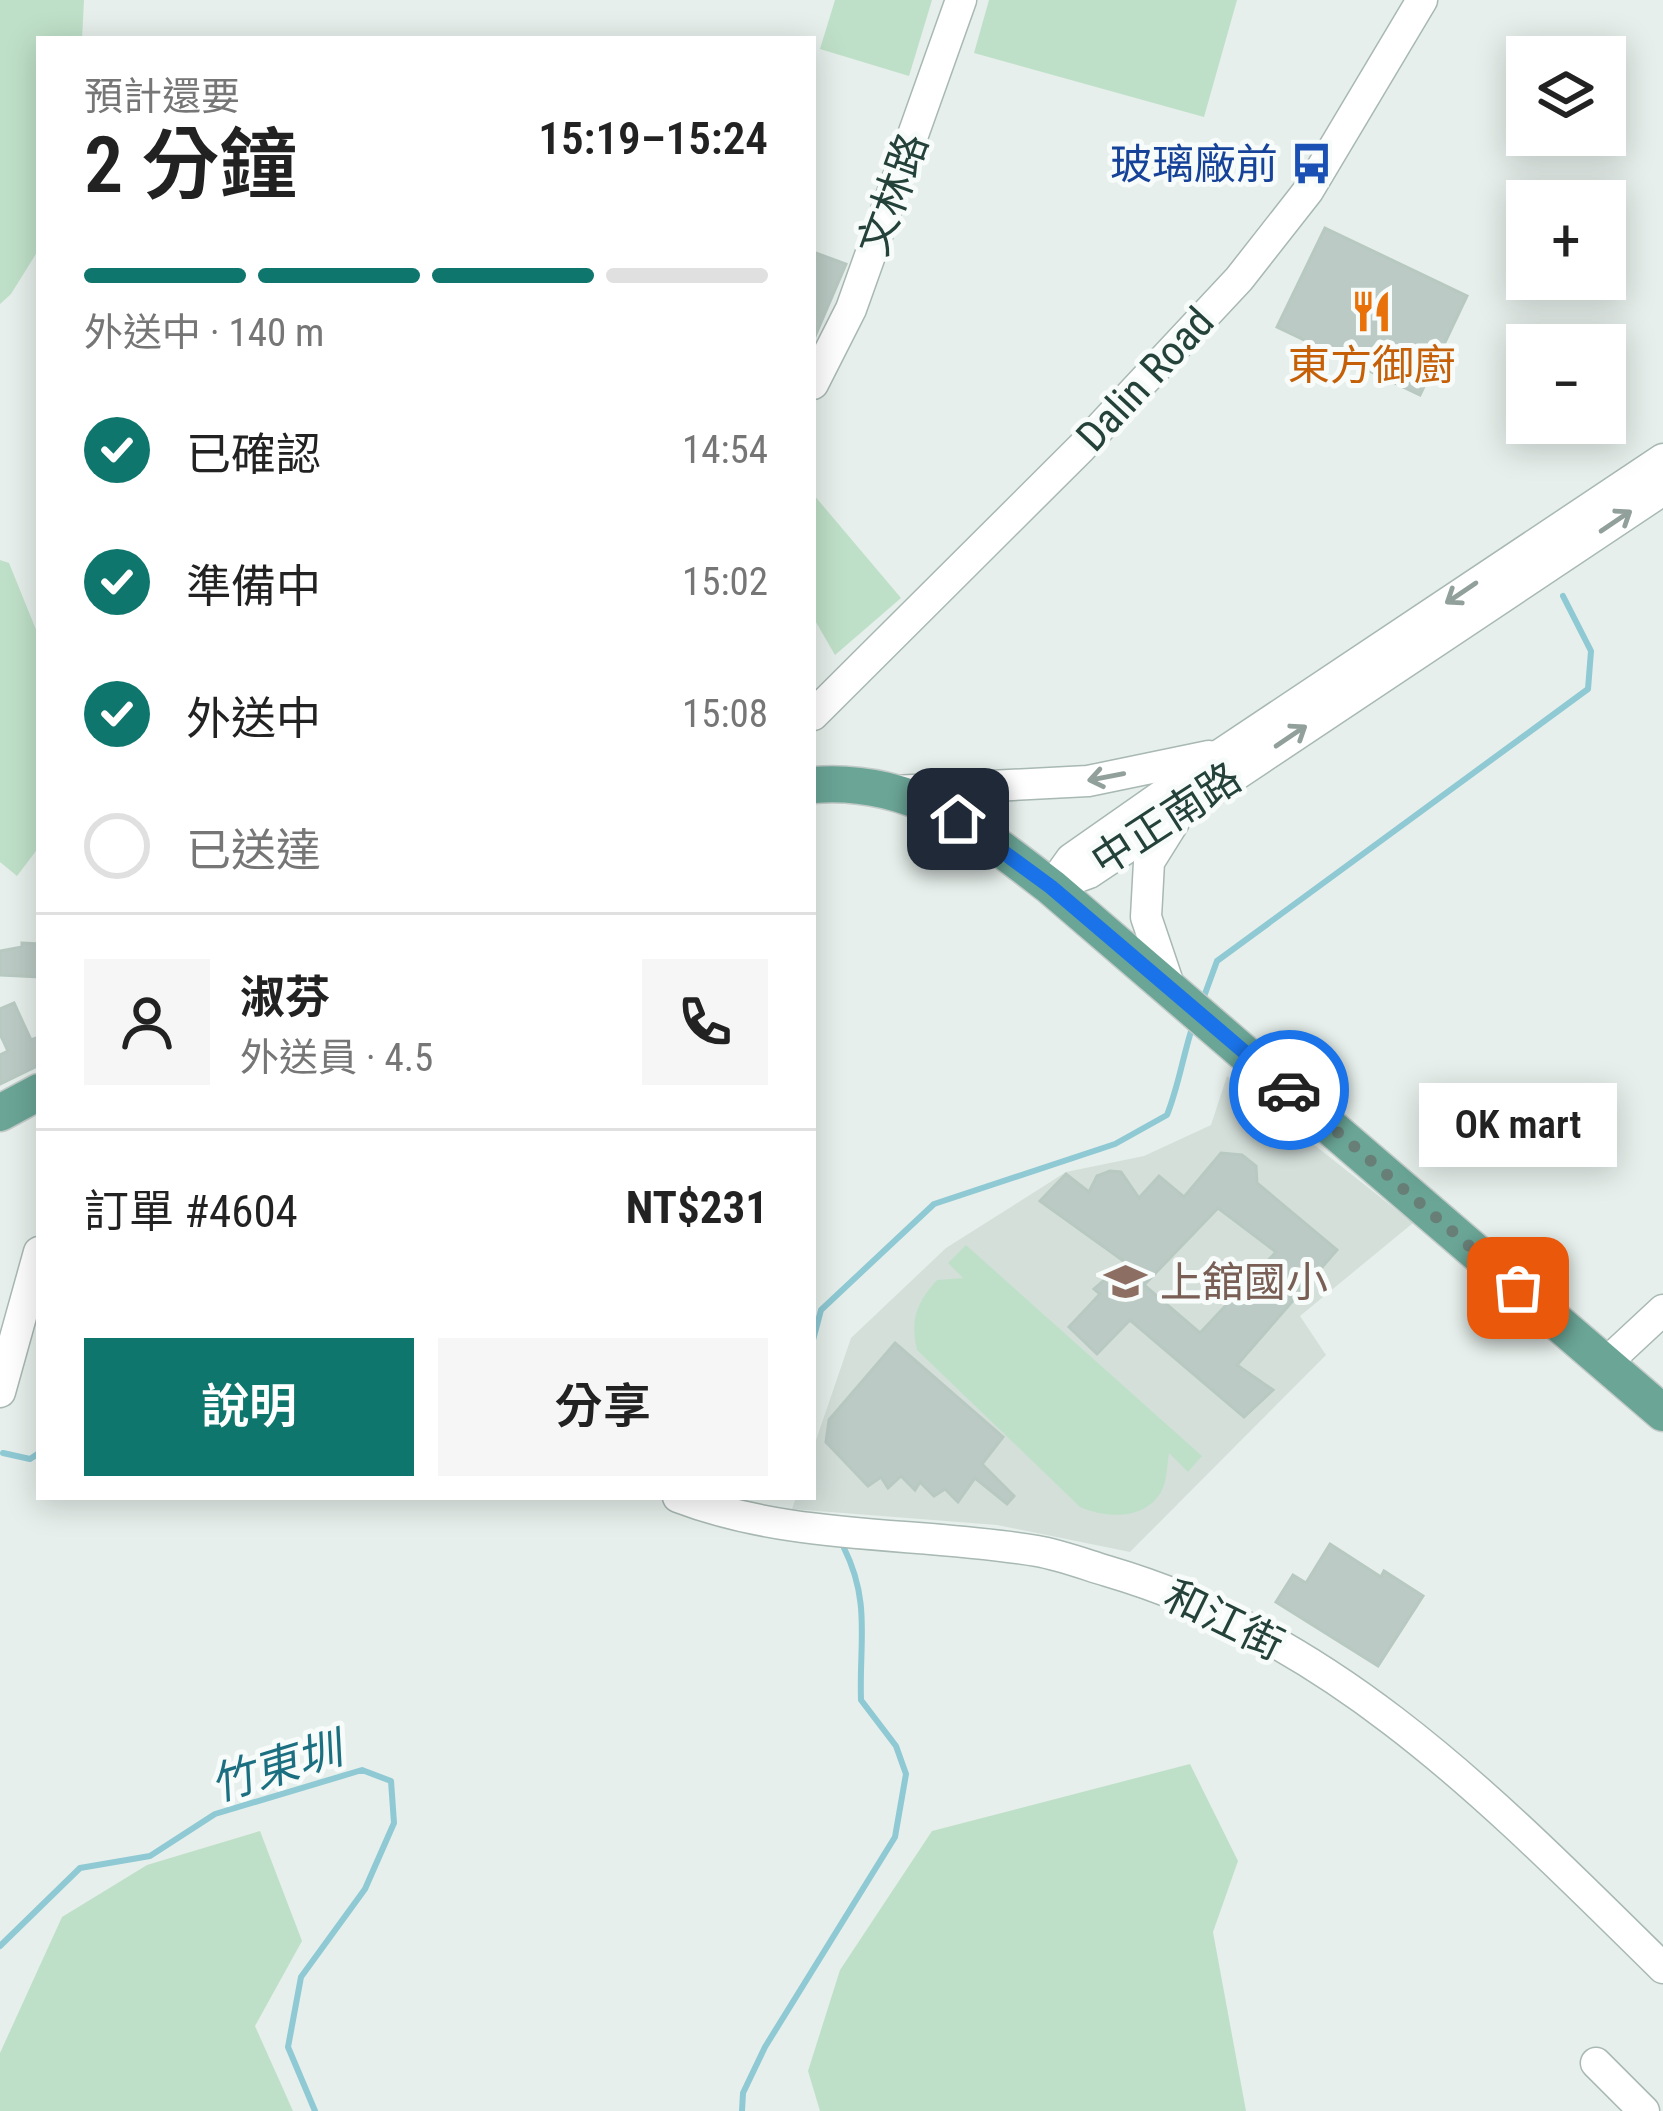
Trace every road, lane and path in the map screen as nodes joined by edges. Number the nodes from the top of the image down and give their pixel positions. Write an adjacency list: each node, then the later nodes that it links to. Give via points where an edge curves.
1 (961, 0): 3 (street, 文林路, via 851,309)
2 (1422, 0): 6 (street, Dalin Road, via 1276,236 1081,448)
3 (816, 378)
4 (1663, 459): 7 (street, 中正南路, one-way to 7)
5 (1663, 490): 10 (street, 中正南路, one-way to 5)
6 (816, 712)
7 (1221, 754): 9 (street, one-way to 9, via 1088,782); 11 (street, 中正南路, via 1071,859)
8 (816, 785): 9 (main road)
9 (883, 791): 11 (main road, via 933,803)
10 (1182, 808): 11 (street, 中正南路, via 1088,873); 12 (street, via 1149,862 1146,917)
11 (1051, 887): 12 (main road)
12 (1172, 991): 17 (main road)
13 (36, 1094): 14 (main road)
14 (0, 1113)
15 (36, 1263): 18 (street)
16 (1663, 1310): 17 (street)
17 (1606, 1364): 19 (main road)
18 (0, 1392)
19 (1663, 1413)
20 (689, 1500): 21 (street, 和江街, via 786,1527 1040,1551 1232,1616 1413,1733)
21 (1663, 1968)
22 (1596, 2063): 23 (street)
23 (1644, 2111)

